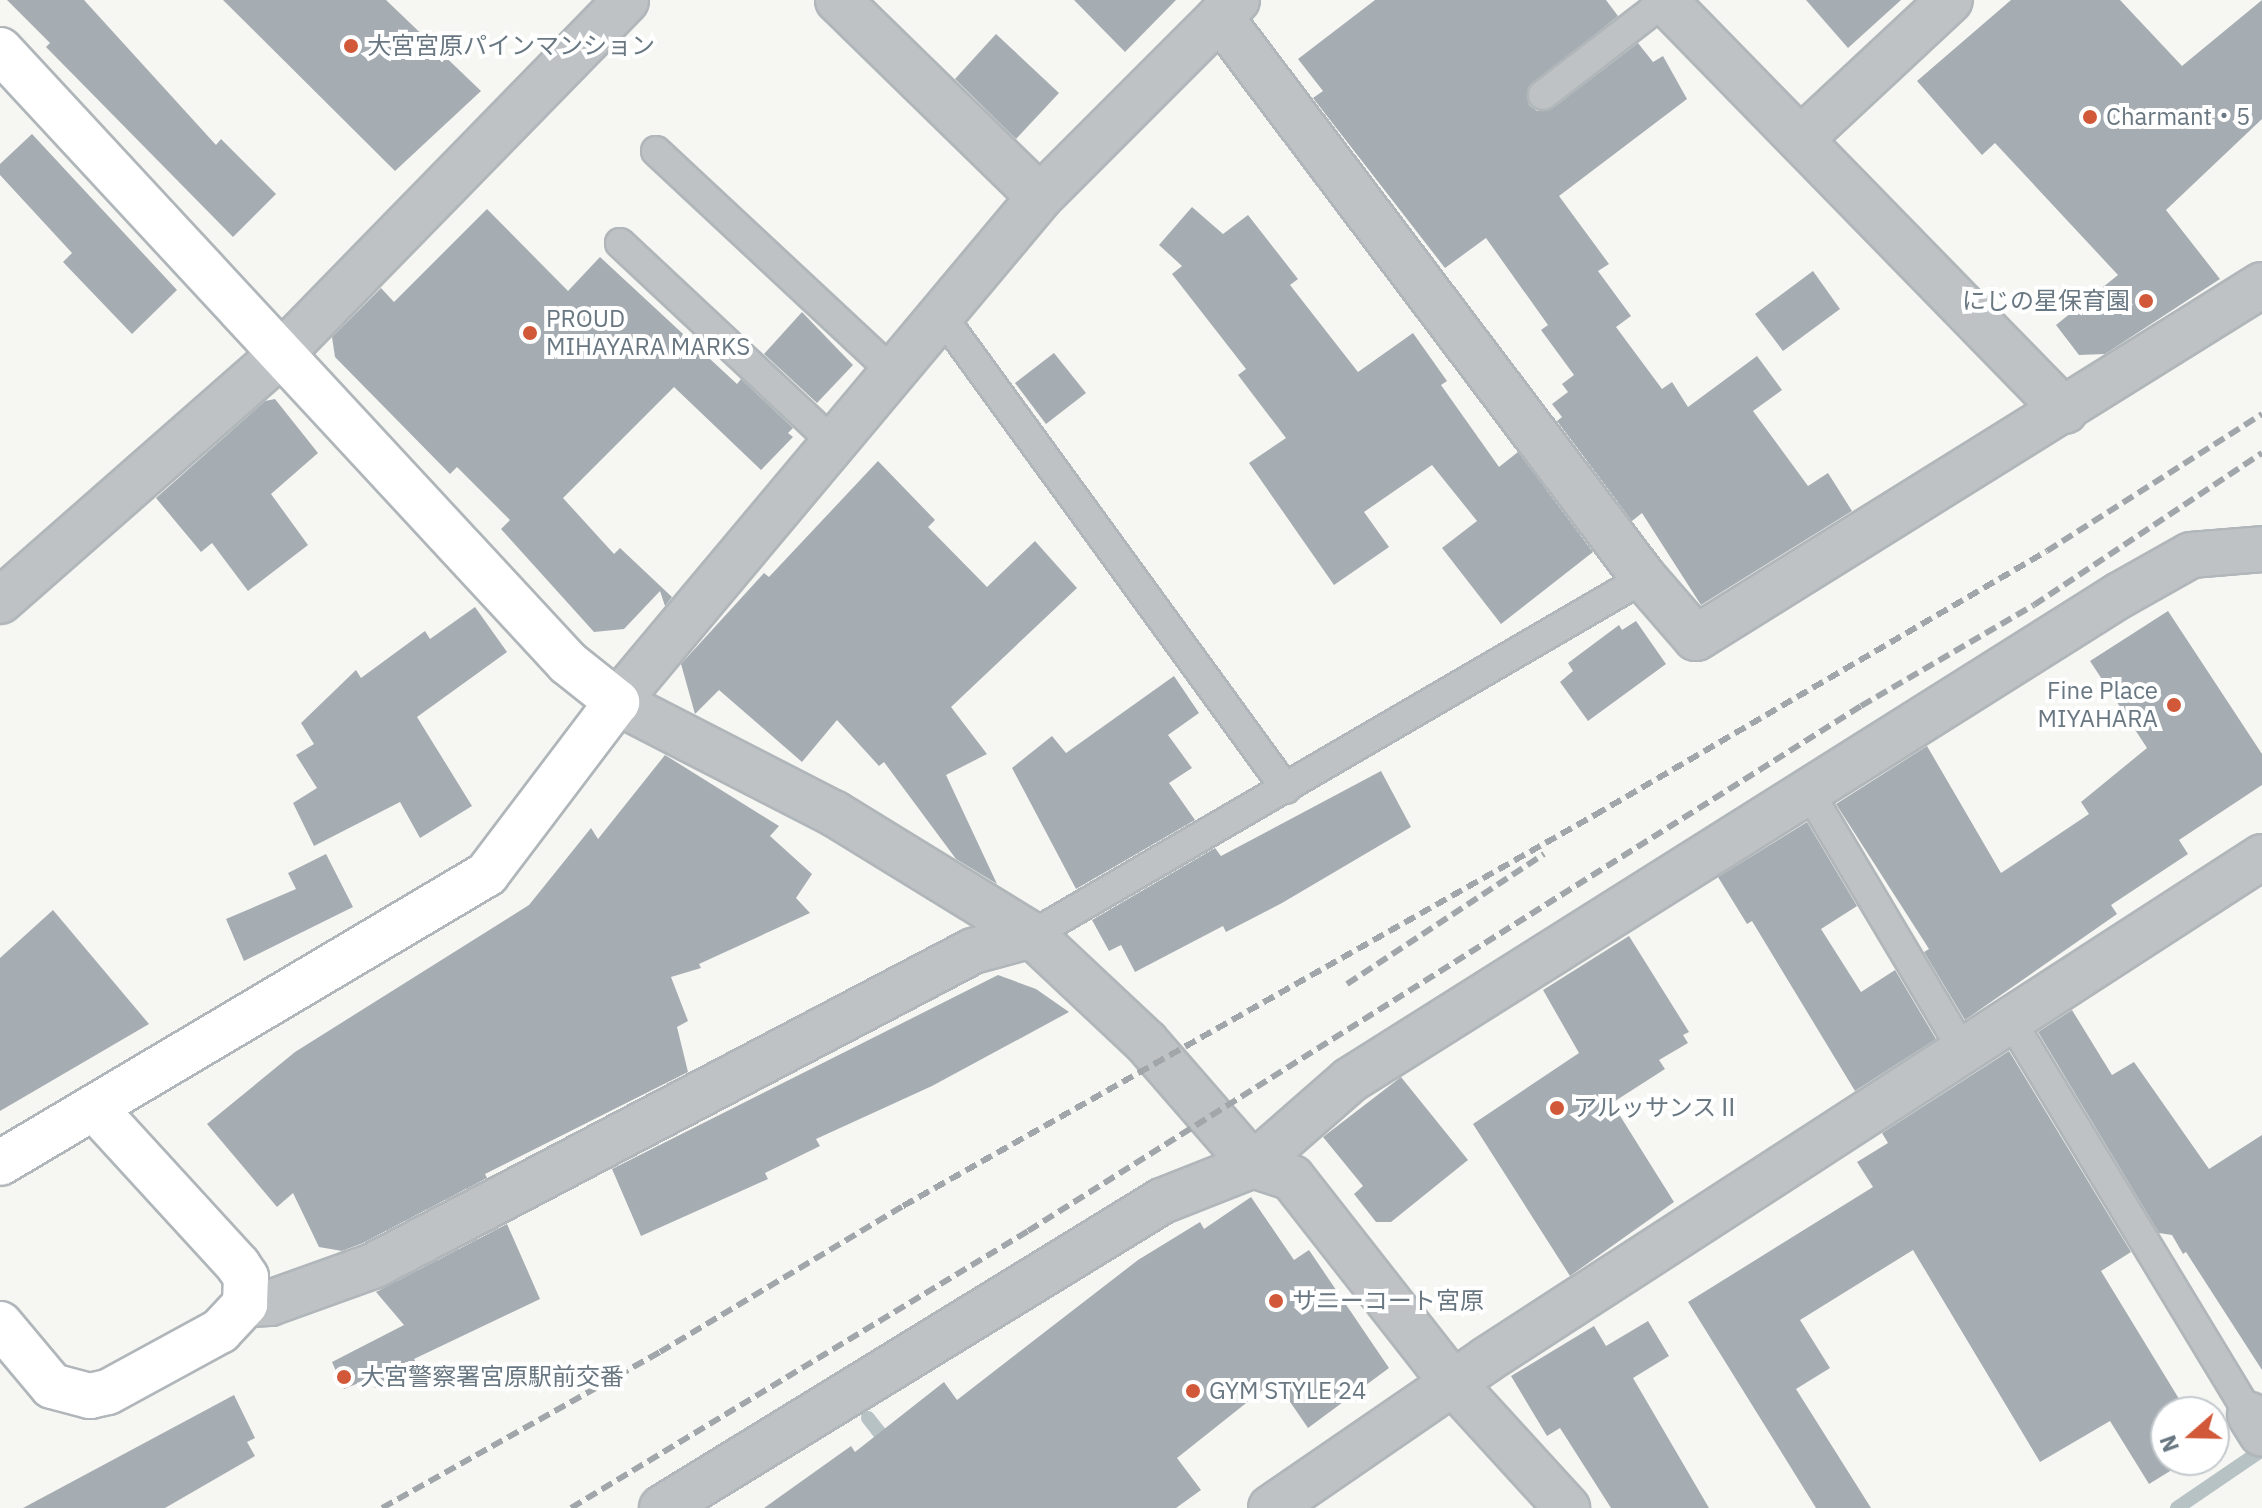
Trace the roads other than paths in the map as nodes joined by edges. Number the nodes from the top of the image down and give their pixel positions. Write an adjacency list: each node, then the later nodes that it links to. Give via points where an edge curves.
1 (626, 0): 14 (street)
2 (838, 0): 10 (street)
3 (1950, 0): 8 (street)
4 (1665, 1): 7 (lane); 8 (street)
5 (1229, 8): 10 (street); 19 (street)
6 (0, 50): 14 (street)
7 (1543, 95)
8 (1802, 138): 16 (street)
9 (656, 151): 15 (lane)
10 (1040, 197): 13 (street)
11 (620, 243): 17 (lane)
12 (2262, 285): 16 (street)
13 (941, 315): 15 (street); 22 (lane)
14 (283, 352): 20 (street); 21 (street, via 568,663)
15 (893, 372): 17 (street)
16 (2065, 411): 19 (street, via 1696,638)
17 (833, 442): 21 (street)
18 (2262, 549): 23 (street, via 2191,555 2168,567)
19 (1644, 578): 22 (lane)
20 (0, 601)
21 (617, 702): 25 (street, via 835,814); 28 (street, via 487,874)
22 (1286, 789): 25 (lane)
23 (1809, 792): 27 (lane); 30 (street, via 1350,1080)
24 (2262, 857): 26 (street)
25 (1032, 935): 30 (street, via 1146,1042); 31 (street, via 973,951 373,1266 270,1303)
26 (2010, 1019): 27 (street); 34 (lane)
27 (1962, 1049): 33 (street)
28 (95, 1109): 29 (street); 31 (street, via 238,1265 246,1277)
29 (0, 1163)
30 (1253, 1165): 33 (street, via 1292,1178); 35 (street, via 1162,1201)
31 (245, 1304): 32 (street, via 220,1331 108,1392 90,1396 45,1380)
32 (0, 1324)
33 (1452, 1382): 36 (street); 37 (street)
34 (2256, 1424)
35 (662, 1508)
36 (1271, 1508)
37 (1567, 1508)

